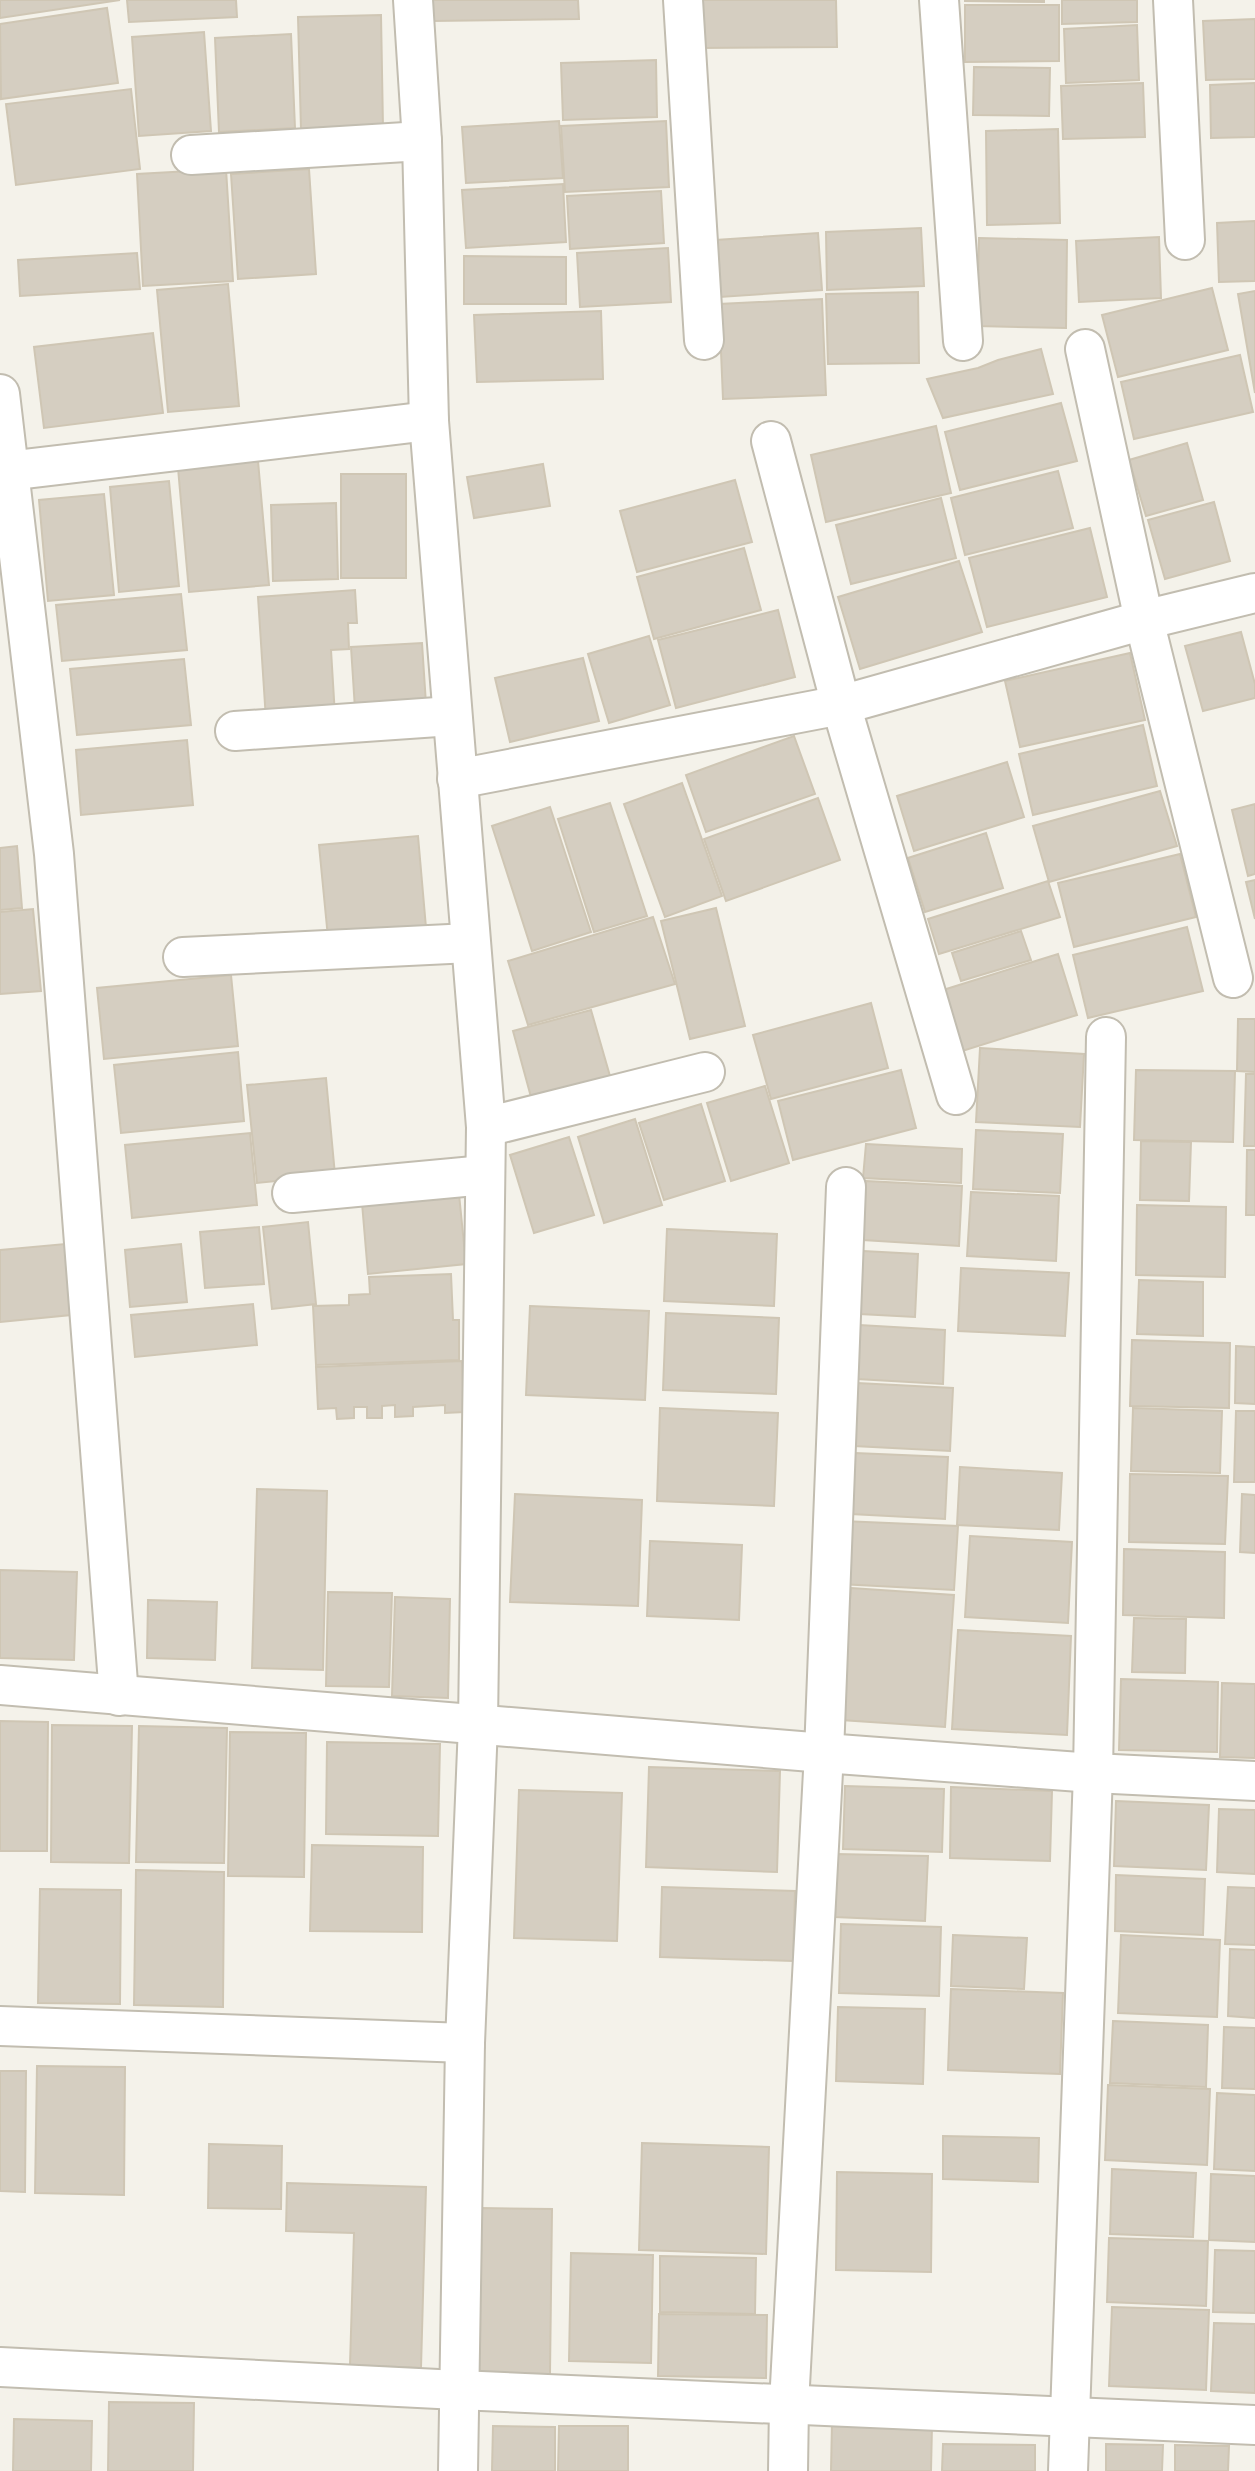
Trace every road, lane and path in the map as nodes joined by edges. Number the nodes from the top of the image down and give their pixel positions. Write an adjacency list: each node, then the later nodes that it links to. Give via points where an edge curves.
1 (413, 0): 5 (street)
2 (683, 0): 8 (street)
3 (939, 0): 9 (street)
4 (1173, 0): 7 (street)
5 (422, 141): 6 (street); 12 (street)
6 (191, 155)
7 (1185, 240)
8 (704, 340)
9 (963, 341)
10 (1085, 349): 16 (street)
11 (0, 394): 14 (street)
12 (429, 421): 14 (street); 18 (street)
13 (771, 441): 17 (street)
14 (4, 472): 32 (street, via 54,854)
15 (1255, 593): 16 (street)
16 (1144, 620): 17 (street); 23 (street)
17 (841, 705): 20 (street); 26 (street)
18 (452, 716): 19 (street); 20 (street)
19 (235, 731)
20 (457, 779): 21 (street)
21 (470, 943): 22 (street); 27 (street)
22 (183, 957)
23 (1233, 978)
24 (1106, 1037): 35 (street)
25 (705, 1072): 27 (street)
26 (956, 1095)
27 (486, 1127): 28 (street)
28 (485, 1175): 30 (street); 33 (street)
29 (846, 1187): 34 (street)
30 (292, 1193)
31 (0, 1685): 32 (street)
32 (119, 1696): 33 (street)
33 (478, 1725): 34 (street); 38 (street)
34 (824, 1753): 35 (street); 41 (street)
35 (1093, 1773): 36 (street); 42 (street)
36 (1255, 1781)
37 (0, 2026): 38 (street)
38 (465, 2043): 40 (street)
39 (0, 2367): 40 (street)
40 (458, 2390): 41 (street); 44 (street)
41 (789, 2403): 42 (street); 45 (street)
42 (1069, 2418): 43 (street); 46 (street)
43 (1255, 2425)
44 (458, 2471)
45 (788, 2471)
46 (1068, 2471)

